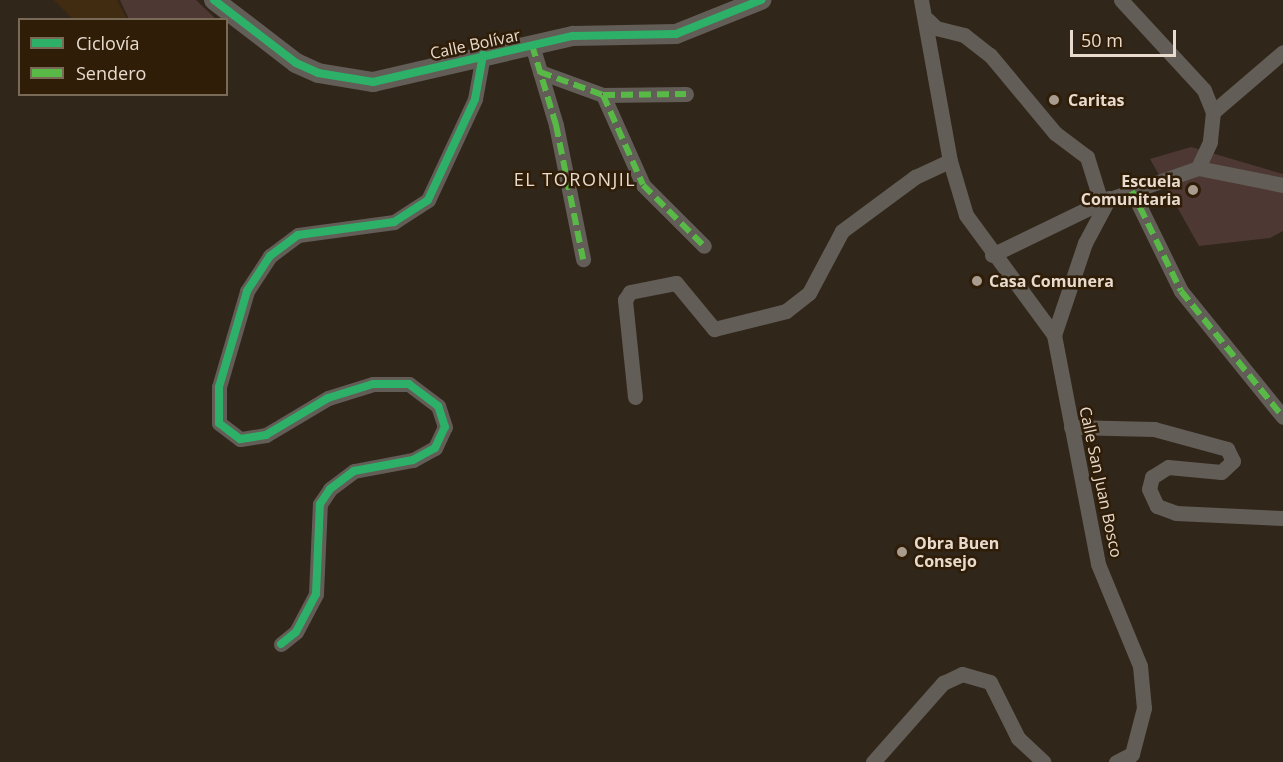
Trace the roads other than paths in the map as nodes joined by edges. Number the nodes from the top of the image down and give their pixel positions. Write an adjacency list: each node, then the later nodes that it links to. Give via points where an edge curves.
1 (214, 0): 8 (street, Calle Bolívar, via 269,45 318,73 373,82)
2 (761, 0): 6 (street, Calle Bolívar, via 676,34 573,36)
3 (921, 0): 5 (street)
4 (1121, 0): 12 (street, via 1195,75)
5 (928, 20): 13 (street); 17 (street, via 936,28 964,35 990,55 1055,133 1087,157)
6 (532, 45): 8 (street, Calle Bolívar); 9 (street)
7 (1283, 52): 12 (street)
8 (483, 55): 26 (street, via 475,99 428,200 394,222 298,236 270,256 247,291 219,387 219,423 240,439 266,435 328,398 373,384 409,384 438,406 446,427 435,448 413,460 354,471 330,489 320,504 316,594 296,632)
9 (540, 72): 11 (street); 20 (street)
10 (686, 94): 11 (street)
11 (603, 95): 18 (street, via 642,185)
12 (1213, 111): 14 (street, via 1210,142)
13 (950, 161): 19 (street, via 966,215); 22 (street, via 915,177 842,231 809,293 786,311 714,329 676,283 630,292 625,300)
14 (1198, 168): 15 (street); 16 (street)
15 (1283, 185)
16 (1132, 191): 17 (street); 23 (street, via 1181,291)
17 (1105, 200): 19 (street); 21 (street, via 1085,243)
18 (704, 246)
19 (992, 255): 21 (street)
20 (583, 259)
21 (1054, 335): 24 (street, Calle San Juan Bosco)
22 (635, 396)
23 (1283, 417)
24 (1071, 427): 25 (street, via 1155,429 1227,449 1233,460 1221,472 1168,467 1152,477 1149,489 1157,507 1176,513); 29 (street, Calle San Juan Bosco, via 1098,564 1140,666 1143,708 1132,754)
25 (1283, 518)
26 (281, 645)
27 (873, 762): 28 (street, via 943,683 962,674 990,682 1018,738)
28 (1044, 762)
29 (1116, 762)

